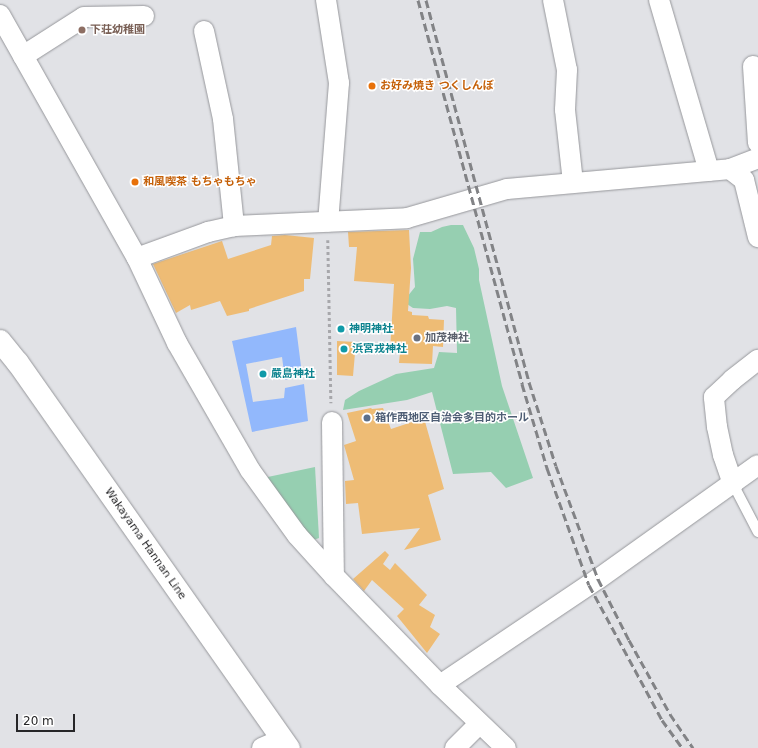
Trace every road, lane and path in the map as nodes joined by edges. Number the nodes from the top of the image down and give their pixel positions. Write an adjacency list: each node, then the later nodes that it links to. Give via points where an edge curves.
1 (326, 0): 15 (street, via 339,83)
2 (553, 0): 14 (street, via 567,70 566,110)
3 (659, 0): 13 (street)
4 (84, 8): 6 (street); 8 (street)
5 (0, 15): 8 (street)
6 (144, 16)
7 (204, 31): 16 (street, via 224,119)
8 (24, 56): 18 (street)
9 (753, 66): 10 (street)
10 (758, 143)
11 (758, 158): 12 (street)
12 (730, 169): 13 (street); 17 (street, via 744,180)
13 (708, 170): 14 (street)
14 (573, 183): 15 (street, via 507,189 408,218)
15 (328, 222): 16 (street); 21 (path)
16 (234, 226): 18 (street, via 208,232)
17 (758, 237)
18 (138, 258): 25 (street, via 177,343 250,470 297,535)
19 (0, 341): 28 (main road, Wakayama Hannan Line)
20 (758, 360): 23 (street, via 714,397 723,455)
21 (332, 422): 25 (street)
22 (758, 465): 23 (street)
23 (733, 484): 24 (lane); 26 (street)
24 (758, 532)
25 (334, 576): 26 (street)
26 (440, 686): 27 (street)
27 (479, 724): 30 (street); 31 (street)
28 (286, 743): 29 (street)
29 (262, 748)
30 (455, 748)
31 (506, 748)

